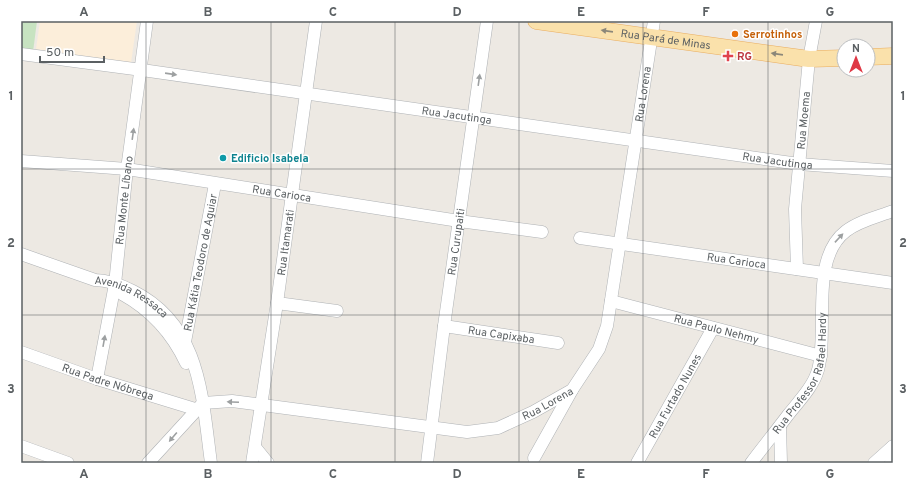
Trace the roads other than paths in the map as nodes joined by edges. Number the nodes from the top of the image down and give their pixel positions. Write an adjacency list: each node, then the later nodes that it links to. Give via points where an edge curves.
1 (147, 21): 12 (street, Rua Monte Líbano)
2 (316, 21): 13 (street, Rua Itamarati)
3 (487, 21): 14 (street, Rua Curupaiti, one-way to 3)
4 (536, 21): 6 (main road, Rua Pará de Minas, one-way to 4)
5 (816, 21): 11 (street, Rua Moema)
6 (653, 29): 11 (main road, Rua Pará de Minas, one-way to 6); 15 (street, Rua Lorena)
7 (21, 54): 12 (street, Rua Jacutinga)
8 (893, 56): 9 (main road)
9 (876, 57)
10 (836, 58): 11 (main road, Rua Pará de Minas)
11 (809, 59): 17 (street, Rua Moema)
12 (142, 70): 13 (street, Rua Jacutinga, one-way to 13); 18 (street, Rua Monte Líbano, one-way to 12)
13 (305, 93): 14 (street, Rua Jacutinga); 21 (street, Rua Itamarati)
14 (474, 118): 15 (street, Rua Jacutinga); 23 (street, Rua Curupaiti)
15 (636, 140): 17 (street, Rua Jacutinga); 26 (street, Rua Lorena)
16 (21, 161): 18 (street, Rua Carioca)
17 (799, 164): 19 (street, Rua Jacutinga); 28 (street, Rua Moema, via 795,209)
18 (127, 169): 20 (street, Rua Carioca); 31 (street, Rua Monte Líbano)
19 (893, 171)
20 (215, 184): 21 (street, Rua Carioca); 37 (street, Rua Kátia Teodoro de Aguiar)
21 (292, 196): 23 (street, Rua Carioca); 33 (street, Rua Itamarati)
22 (893, 211): 29 (street, Rua Professor Rafael Hardy, one-way to 22, via 830,248 846,232 859,224)
23 (459, 221): 24 (street, Rua Carioca); 35 (street, Rua Curupaiti)
24 (542, 232)
25 (580, 238): 26 (street, Rua Carioca)
26 (621, 244): 28 (street, Rua Carioca); 32 (street, Rua Lorena)
27 (21, 254): 31 (street, Avenida Ressaca, via 95,280 106,280)
28 (798, 269): 29 (street, Rua Carioca)
29 (825, 274): 30 (street, Rua Carioca); 40 (street, Rua Professor Rafael Hardy)
30 (893, 282)
31 (114, 288): 37 (street, Avenida Ressaca, via 142,296 170,319); 41 (street, Rua Monte Líbano, one-way to 31); 43 (street, Avenida Ressaca, via 143,307 172,337 188,369)
32 (611, 301): 36 (street, Rua Paulo Nehmy); 42 (street, Rua Lorena, via 607,326 599,349)
33 (277, 303): 34 (street); 44 (street, Rua Itamarati)
34 (337, 311)
35 (444, 326): 38 (street, Rua Capixaba); 46 (street, Rua Curupaiti)
36 (713, 328): 40 (street, Rua Paulo Nehmy); 58 (street, Rua Furtado Nunes)
37 (185, 342): 43 (street, Avenida Ressaca, via 194,362)
38 (558, 343)
39 (21, 352): 41 (street, Rua Padre Nóbrega)
40 (821, 356): 45 (street, Rua Professor Rafael Hardy, via 814,381)
41 (98, 379): 43 (street, Rua Padre Nóbrega)
42 (572, 390): 46 (street, Rua Lorena, via 498,428 467,432); 50 (street)
43 (199, 406): 44 (street, Rua Lorena, one-way to 43, via 232,401); 52 (street, one-way to 52); 53 (street, Avenida Ressaca); 54 (street, Avenida Ressaca)
44 (262, 406): 46 (street, Rua Lorena); 48 (street, Rua Itamarati)
45 (780, 426): 59 (street, Rua Professor Rafael Hardy); 60 (street)
46 (432, 429): 57 (street, Rua Curupaiti)
47 (21, 446): 51 (street)
48 (255, 446): 55 (street, Rua Itamarati); 56 (street)
49 (892, 446): 61 (street); 62 (street)
50 (534, 458)
51 (68, 463)
52 (148, 463)
53 (203, 463)
54 (211, 463)
55 (252, 463)
56 (268, 463)
57 (427, 463)
58 (637, 463)
59 (751, 463)
60 (781, 463)
61 (874, 463)
62 (891, 463)

